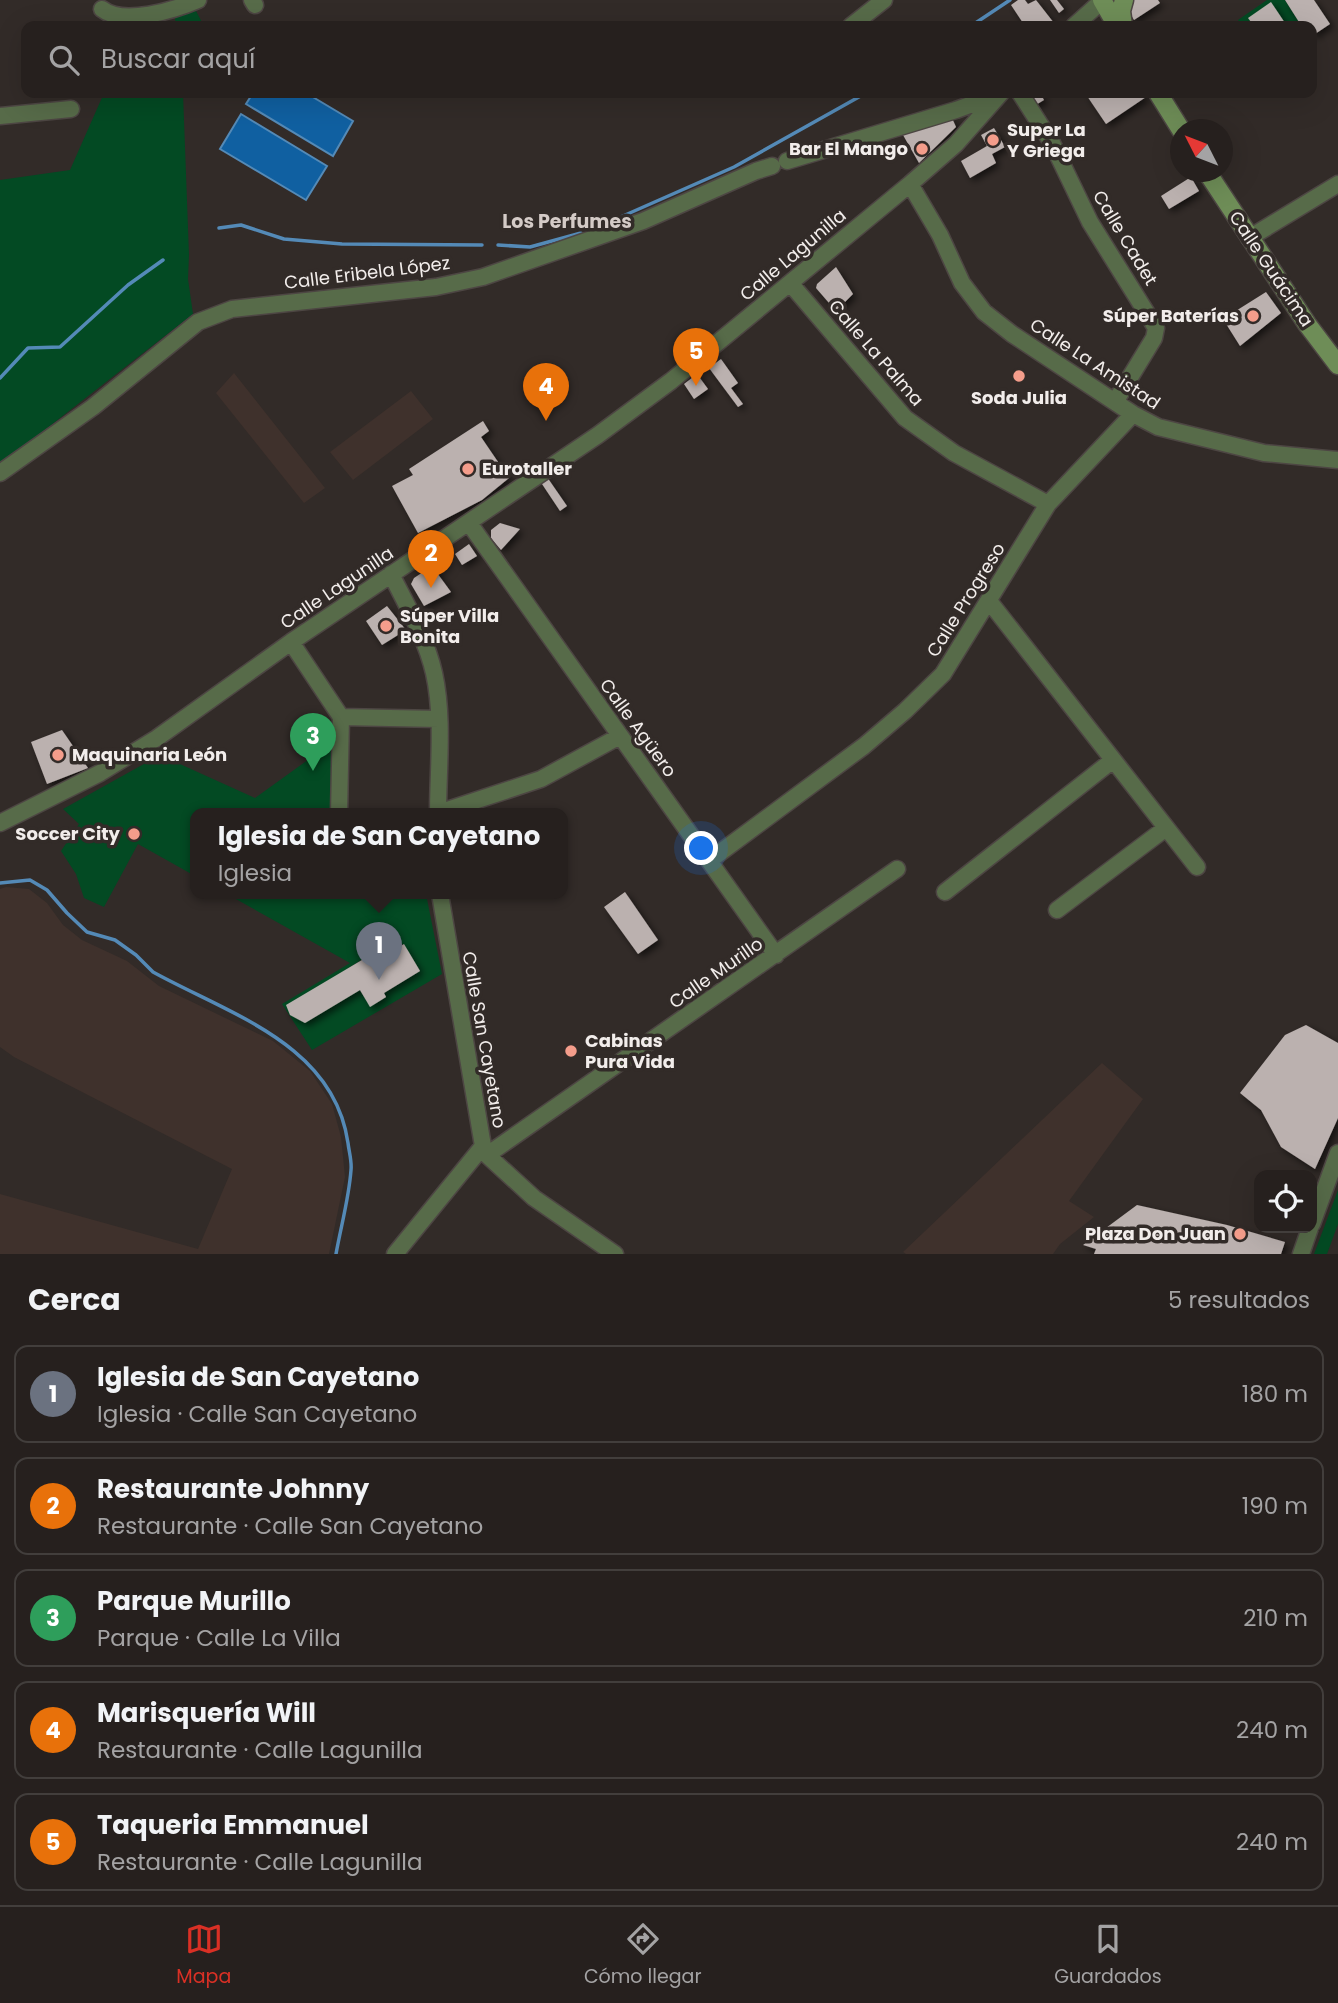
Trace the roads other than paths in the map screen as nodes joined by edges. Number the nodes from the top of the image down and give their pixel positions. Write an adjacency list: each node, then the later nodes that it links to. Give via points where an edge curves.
1 (198, 0): 5 (street, via 157,13 120,17)
2 (884, 0): 6 (street)
3 (1103, 0): 7 (street); 8 (main road)
4 (1124, 0): 9 (main road)
5 (103, 9)
6 (857, 21)
7 (1080, 21)
8 (1114, 21)
9 (1122, 21)
10 (989, 98): 26 (street, Calle Eribela López, via 756,171 643,221 484,277 212,315)
11 (996, 98): 18 (street, Calle Lagunilla, via 956,144)
12 (1023, 98): 23 (street, Calle Cadet, via 1052,143 1090,222 1156,328)
13 (1161, 98): 16 (main road)
14 (71, 109): 15 (street)
15 (0, 116)
16 (1174, 119)
17 (1213, 182): 20 (main road, Calle Guácima)
18 (910, 184): 21 (street, Calle Lagunilla); 23 (street, Calle La Amistad, via 962,283 984,312)
19 (1338, 184): 20 (street)
20 (1249, 238): 22 (main road, Calle Guácima)
21 (790, 283): 27 (street, Calle La Palma, via 905,418 954,453); 28 (street, Calle Lagunilla, via 640,404)
22 (1338, 365)
23 (1115, 402): 24 (street, Calle La Amistad)
24 (1133, 414): 25 (street, Calle La Amistad, via 1158,427 1265,453); 27 (street, Calle Progreso)
25 (1338, 460)
26 (0, 473)
27 (1048, 504): 30 (street, Calle Progreso)
28 (469, 523): 29 (street, Calle Lagunilla); 34 (street, Calle Agüero)
29 (391, 574): 31 (street, Calle Lagunilla); 33 (street, via 423,637 435,675)
30 (989, 601): 35 (street); 41 (street, Calle Progreso, via 943,674 905,711)
31 (291, 642): 32 (street); 39 (street, Calle Lagunilla, via 100,774)
32 (341, 717): 33 (street); 36 (street)
33 (439, 719): 37 (street)
34 (621, 736): 38 (street, via 541,779); 41 (street, Calle Agüero)
35 (1113, 760): 40 (street); 44 (street)
36 (339, 808)
37 (438, 808)
38 (453, 808)
39 (0, 823)
40 (1166, 828): 42 (street); 46 (street)
41 (710, 860): 47 (street, Calle Agüero)
42 (1197, 867)
43 (897, 869): 47 (street, Calle Murillo)
44 (945, 892)
45 (441, 899): 48 (street, Calle San Cayetano)
46 (1057, 910)
47 (776, 955): 48 (street, Calle Murillo)
48 (485, 1150): 52 (street, Calle Murillo); 53 (street, Calle San Cayetano, via 534,1198)
49 (1338, 1153): 50 (street)
50 (1317, 1210)
51 (1308, 1233): 54 (street)
52 (394, 1254)
53 (615, 1254)
54 (1301, 1254)

